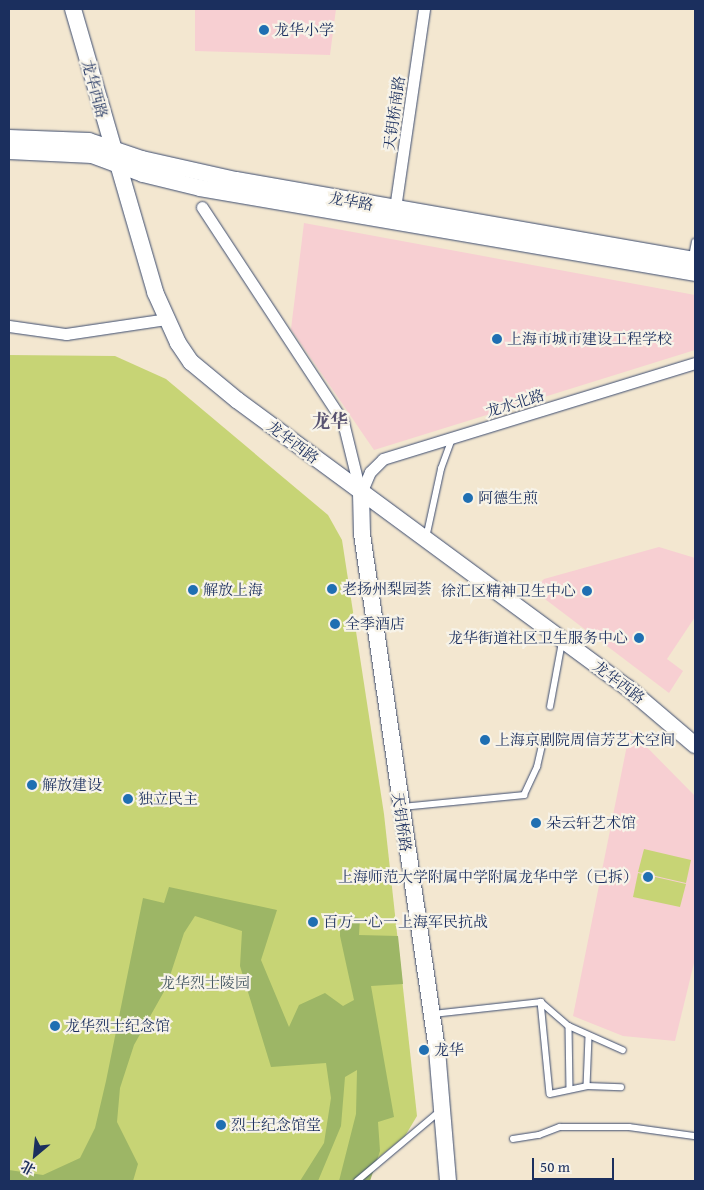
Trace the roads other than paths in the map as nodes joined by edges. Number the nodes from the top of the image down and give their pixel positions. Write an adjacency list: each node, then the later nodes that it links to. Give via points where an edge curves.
1 (73, 9): 4 (street, 龙华西路)
2 (424, 9): 8 (street, 天钥桥南路)
3 (9, 138): 4 (street, 龙华路, via 89,140)
4 (111, 146): 6 (street, 龙华西路); 8 (street, 龙华路, via 142,159)
5 (9, 151): 6 (street, 龙华路, via 92,155)
6 (115, 163): 8 (street, 龙华路, via 143,174 200,188); 11 (street, 龙华西路)
7 (202, 207): 15 (street, via 343,422)
8 (394, 215): 10 (street, 龙华路)
9 (695, 242): 10 (lane)
10 (694, 264)
11 (166, 319): 12 (street, via 66,334); 15 (street, 龙华西路, via 178,343 199,371)
12 (9, 326)
13 (695, 363): 14 (street, 龙水北路)
14 (452, 438): 15 (street, 龙水北路, via 383,459 370,472); 16 (lane, via 441,469)
15 (361, 493): 16 (street, 龙华西路); 21 (street, 天钥桥路, via 362,534)
16 (425, 540): 17 (street, 龙华西路)
17 (562, 640): 18 (lane); 20 (street, 龙华西路, via 665,717)
18 (550, 706)
19 (543, 740): 21 (lane, via 537,767 524,794)
20 (695, 745)
21 (400, 807): 23 (street, 天钥桥路)
22 (541, 1002): 23 (lane); 24 (lane); 29 (lane, via 550,1094)
23 (431, 1014): 30 (street, 天钥桥路)
24 (569, 1026): 25 (lane); 29 (lane)
25 (589, 1037): 26 (lane); 27 (lane)
26 (623, 1050)
27 (587, 1086): 28 (lane); 29 (lane)
28 (621, 1088)
29 (570, 1089)
30 (442, 1110): 33 (lane); 34 (street, 天钥桥路)
31 (695, 1136): 32 (lane, via 629,1127 560,1127 539,1135)
32 (513, 1139)
33 (357, 1181)
34 (448, 1181)

